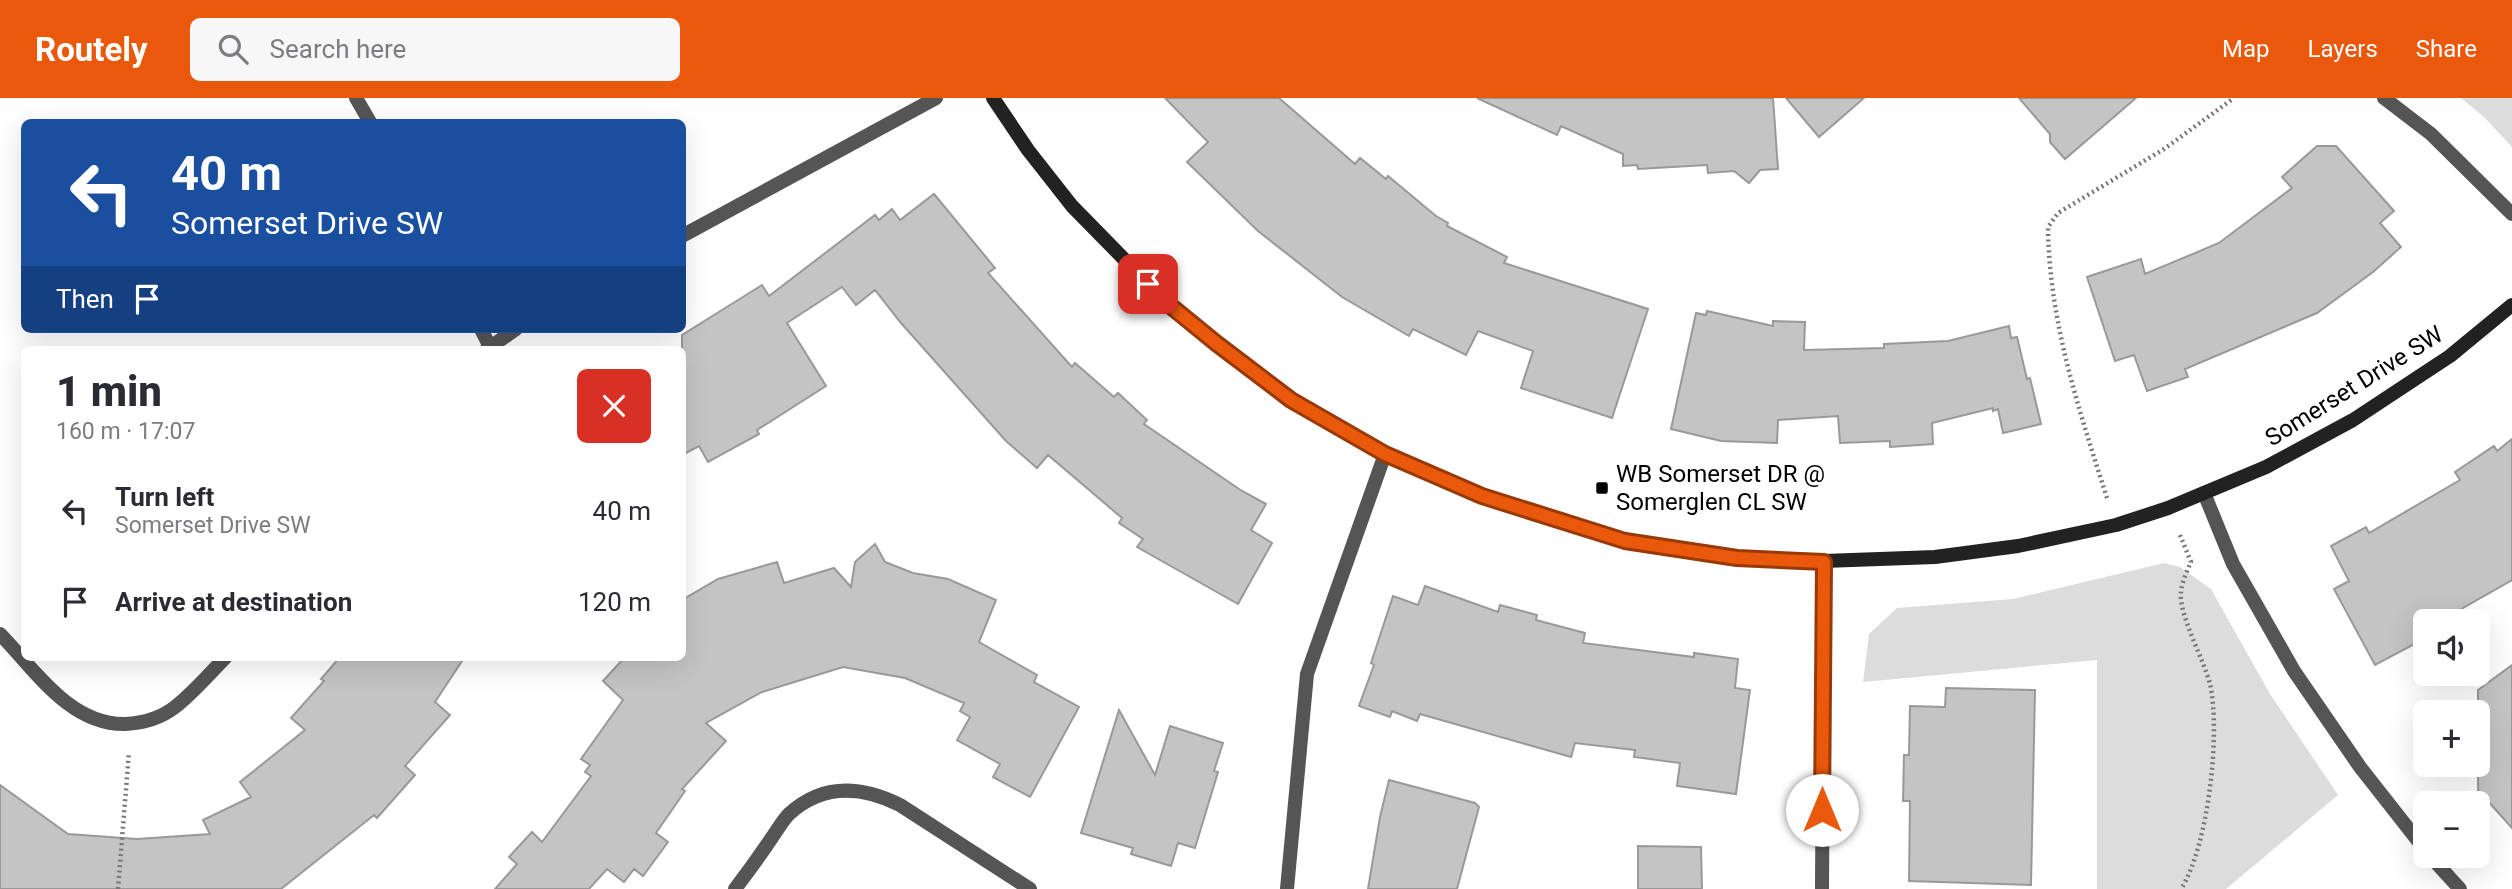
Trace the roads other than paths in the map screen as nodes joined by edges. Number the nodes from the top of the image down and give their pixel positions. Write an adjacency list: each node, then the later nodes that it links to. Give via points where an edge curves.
1 (356, 98): 5 (street)
2 (936, 98): 7 (street)
3 (993, 98): 11 (street, Somerset Drive SW, via 1073,206 1167,303 1291,400)
4 (2384, 98): 6 (street, via 2431,134)
5 (368, 119)
6 (2512, 214)
7 (686, 234)
8 (2512, 305): 12 (street, Somerset Drive SW, via 2450,356 2353,420 2266,467)
9 (510, 333): 10 (street)
10 (492, 346)
11 (1385, 454): 13 (street, Somerset Drive SW, via 1482,496 1625,541 1737,558); 22 (street, via 1307,674)
12 (2204, 493): 13 (street, Somerset Drive SW, via 2116,525 2018,546 1935,557); 18 (street, via 2233,564 2294,671)
13 (1824, 562): 23 (street)
14 (0, 634): 15 (street)
15 (21, 656)
16 (26, 661): 17 (street, via 68,705 88,718 110,724 146,722 175,707)
17 (222, 661)
18 (2413, 834)
19 (2441, 868): 24 (street)
20 (735, 889): 21 (street, via 789,814 815,797 854,790 878,794 900,806)
21 (1030, 889)
22 (1287, 889)
23 (1822, 889)
24 (2460, 889)

